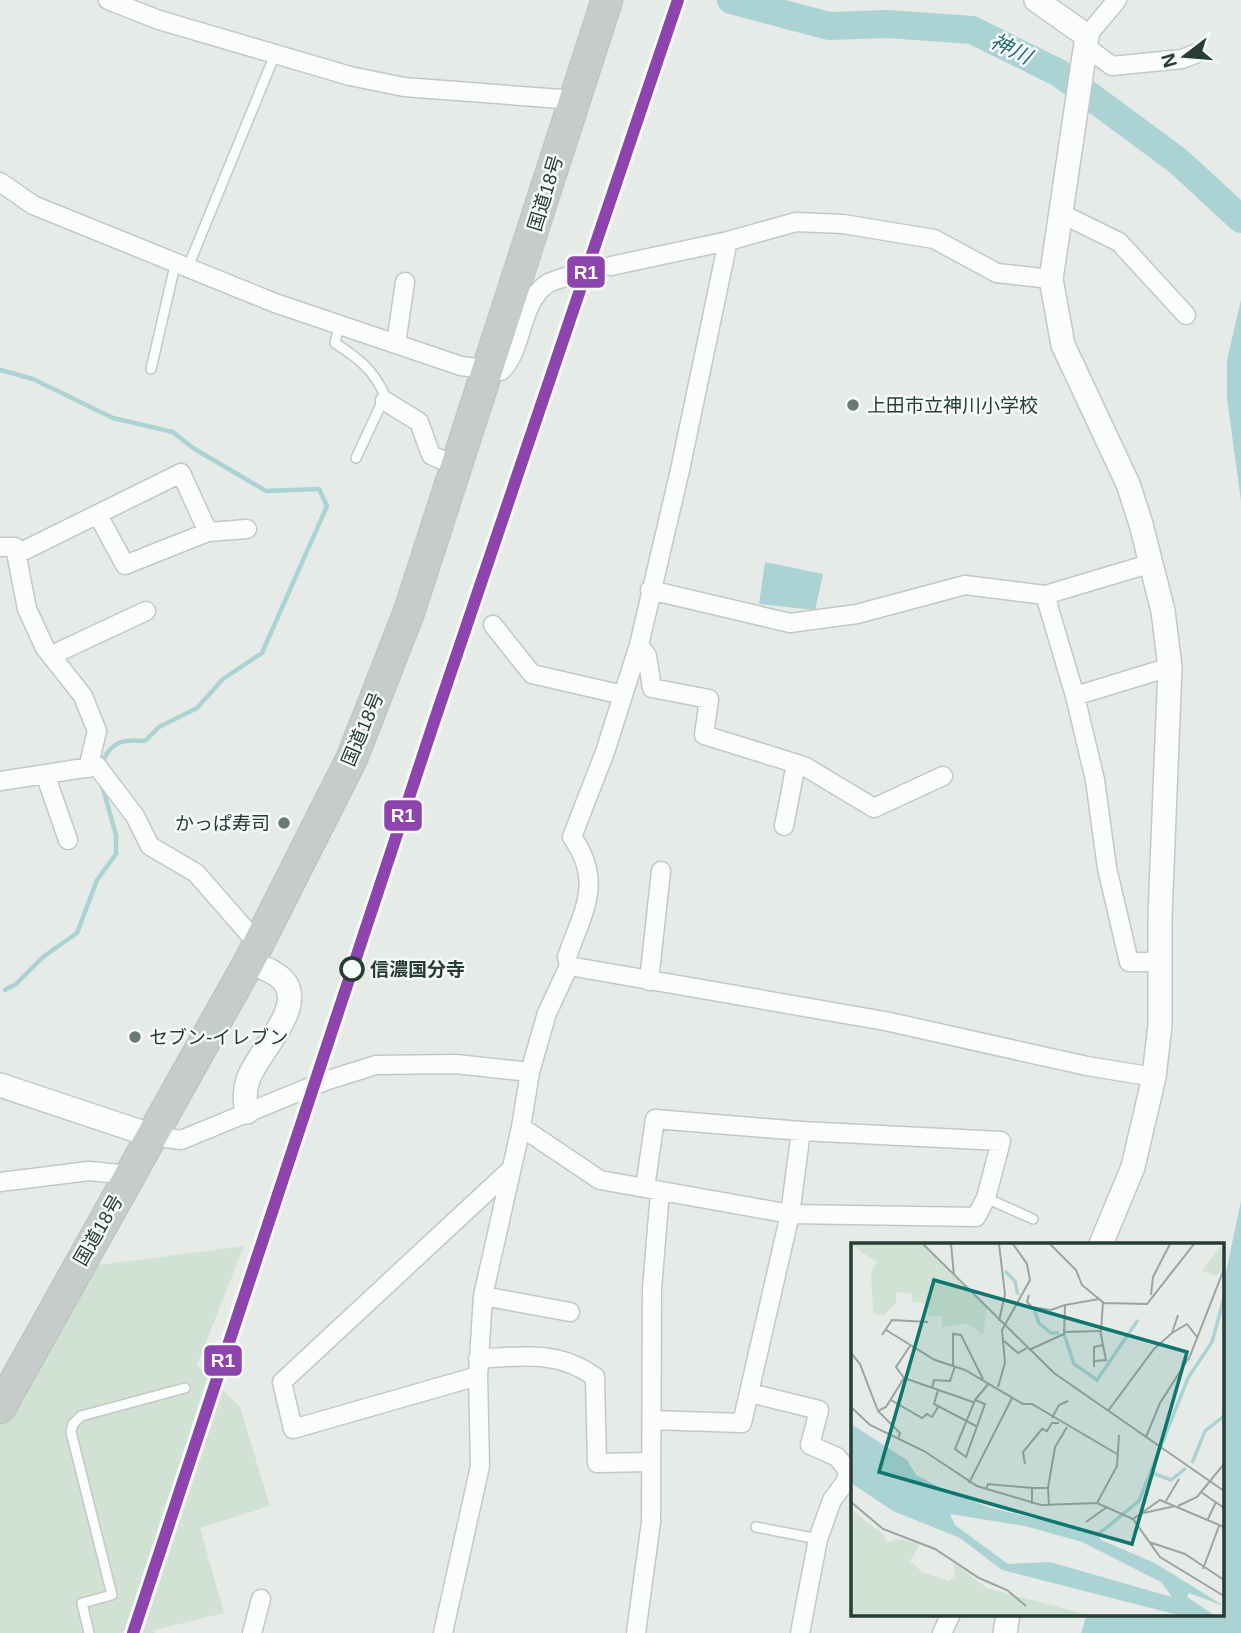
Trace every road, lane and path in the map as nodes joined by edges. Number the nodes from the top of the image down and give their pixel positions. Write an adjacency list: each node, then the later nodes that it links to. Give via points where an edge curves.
1 (108, 0): 6 (street, via 159,20)
2 (607, 0): 8 (highway, 国道18号)
3 (1117, 0): 5 (street)
4 (1044, 2): 5 (street)
5 (1086, 41): 7 (street, via 1112,65); 10 (street)
6 (276, 52): 8 (street, via 350,76 404,87); 12 (lane)
7 (1195, 54)
8 (577, 93): 21 (highway, 国道18号)
9 (0, 182): 12 (street, via 33,205)
10 (1060, 212): 15 (street); 17 (street, via 1119,242)
11 (728, 241): 13 (street); 15 (street, via 796,222 843,225 934,239 997,273); 30 (street)
12 (182, 264): 18 (street); 20 (lane)
13 (611, 266)
14 (578, 273): 21 (street, via 548,284 538,293 511,361 501,371)
15 (1051, 279): 29 (street, via 1063,345 1128,484)
16 (405, 282): 19 (street)
17 (1186, 315)
18 (339, 326): 19 (street); 22 (lane, via 335,343 377,376)
19 (396, 344): 21 (street)
20 (151, 369)
21 (489, 371): 24 (highway, 国道18号)
22 (385, 401): 23 (lane); 24 (street, via 419,422 431,455)
23 (356, 458)
24 (458, 467): 47 (highway, 国道18号, via 409,612 352,758)
25 (99, 515): 27 (street, via 125,565); 27 (street, via 181,473); 28 (street)
26 (247, 528): 27 (street)
27 (208, 532)
28 (8, 551): 35 (street, via 27,609)
29 (1153, 563): 31 (street); 36 (street)
30 (650, 590): 31 (street, via 790,623 857,614 965,585); 34 (street)
31 (1045, 595): 38 (street)
32 (146, 611): 35 (street)
33 (493, 625): 37 (street, via 532,674)
34 (639, 645): 37 (street); 39 (street, via 648,656 652,688 709,699 704,735)
35 (52, 655): 40 (street, via 83,696 97,731)
36 (1170, 667): 38 (street); 48 (street)
37 (623, 695): 49 (street, via 572,837 586,857 590,887 567,957)
38 (1075, 696): 48 (street, via 1129,962)
39 (796, 764): 42 (street, via 874,808); 44 (street)
40 (88, 768): 41 (street); 47 (street, via 97,766 117,790 150,846 196,873)
41 (45, 774): 43 (street); 45 (street)
42 (943, 776)
43 (0, 781)
44 (783, 826)
45 (68, 841)
46 (661, 871): 50 (street)
47 (253, 953): 54 (street, via 284,980 289,1006 248,1078); 57 (highway, 国道18号)
48 (1162, 962): 52 (street)
49 (569, 966): 50 (street); 51 (street, via 547,1013)
50 (649, 981): 52 (street, via 885,1021)
51 (530, 1072): 54 (street, via 456,1064 376,1065); 55 (street)
52 (1154, 1077): 65 (street, via 1133,1167)
53 (0, 1085): 57 (street)
54 (247, 1112): 57 (street, via 181,1140)
55 (521, 1127): 58 (street); 61 (street, via 600,1180)
56 (801, 1131): 61 (street, via 655,1119); 62 (street, via 1001,1141); 63 (street)
57 (153, 1136): 59 (highway, 国道18号)
58 (509, 1171): 66 (street); 68 (street, via 282,1382 293,1429)
59 (130, 1175): 60 (street, via 89,1171); 71 (highway, 国道18号)
60 (0, 1182)
61 (652, 1190): 63 (street); 72 (street)
62 (986, 1198): 63 (street, via 976,1217); 64 (lane)
63 (790, 1214): 70 (street)
64 (1033, 1219)
65 (1101, 1243)
66 (483, 1296): 67 (street); 68 (street)
67 (570, 1312)
68 (478, 1368): 73 (street, via 542,1354 578,1364 595,1377 597,1463); 80 (street, via 480,1466)
69 (185, 1388): 78 (lane, via 81,1416 73,1424 71,1432 113,1595 82,1603)
70 (750, 1392): 72 (street, via 742,1423); 75 (street, via 819,1410 810,1445 837,1457 847,1469)
71 (0, 1408)
72 (652, 1420): 73 (street)
73 (652, 1462): 81 (street, via 651,1522)
74 (756, 1527): 75 (lane)
75 (818, 1539): 82 (street)
76 (261, 1599): 79 (street)
77 (950, 1616): 83 (street)
78 (89, 1633)
79 (252, 1633)
80 (443, 1633)
81 (636, 1633)
82 (800, 1633)
83 (942, 1633)

